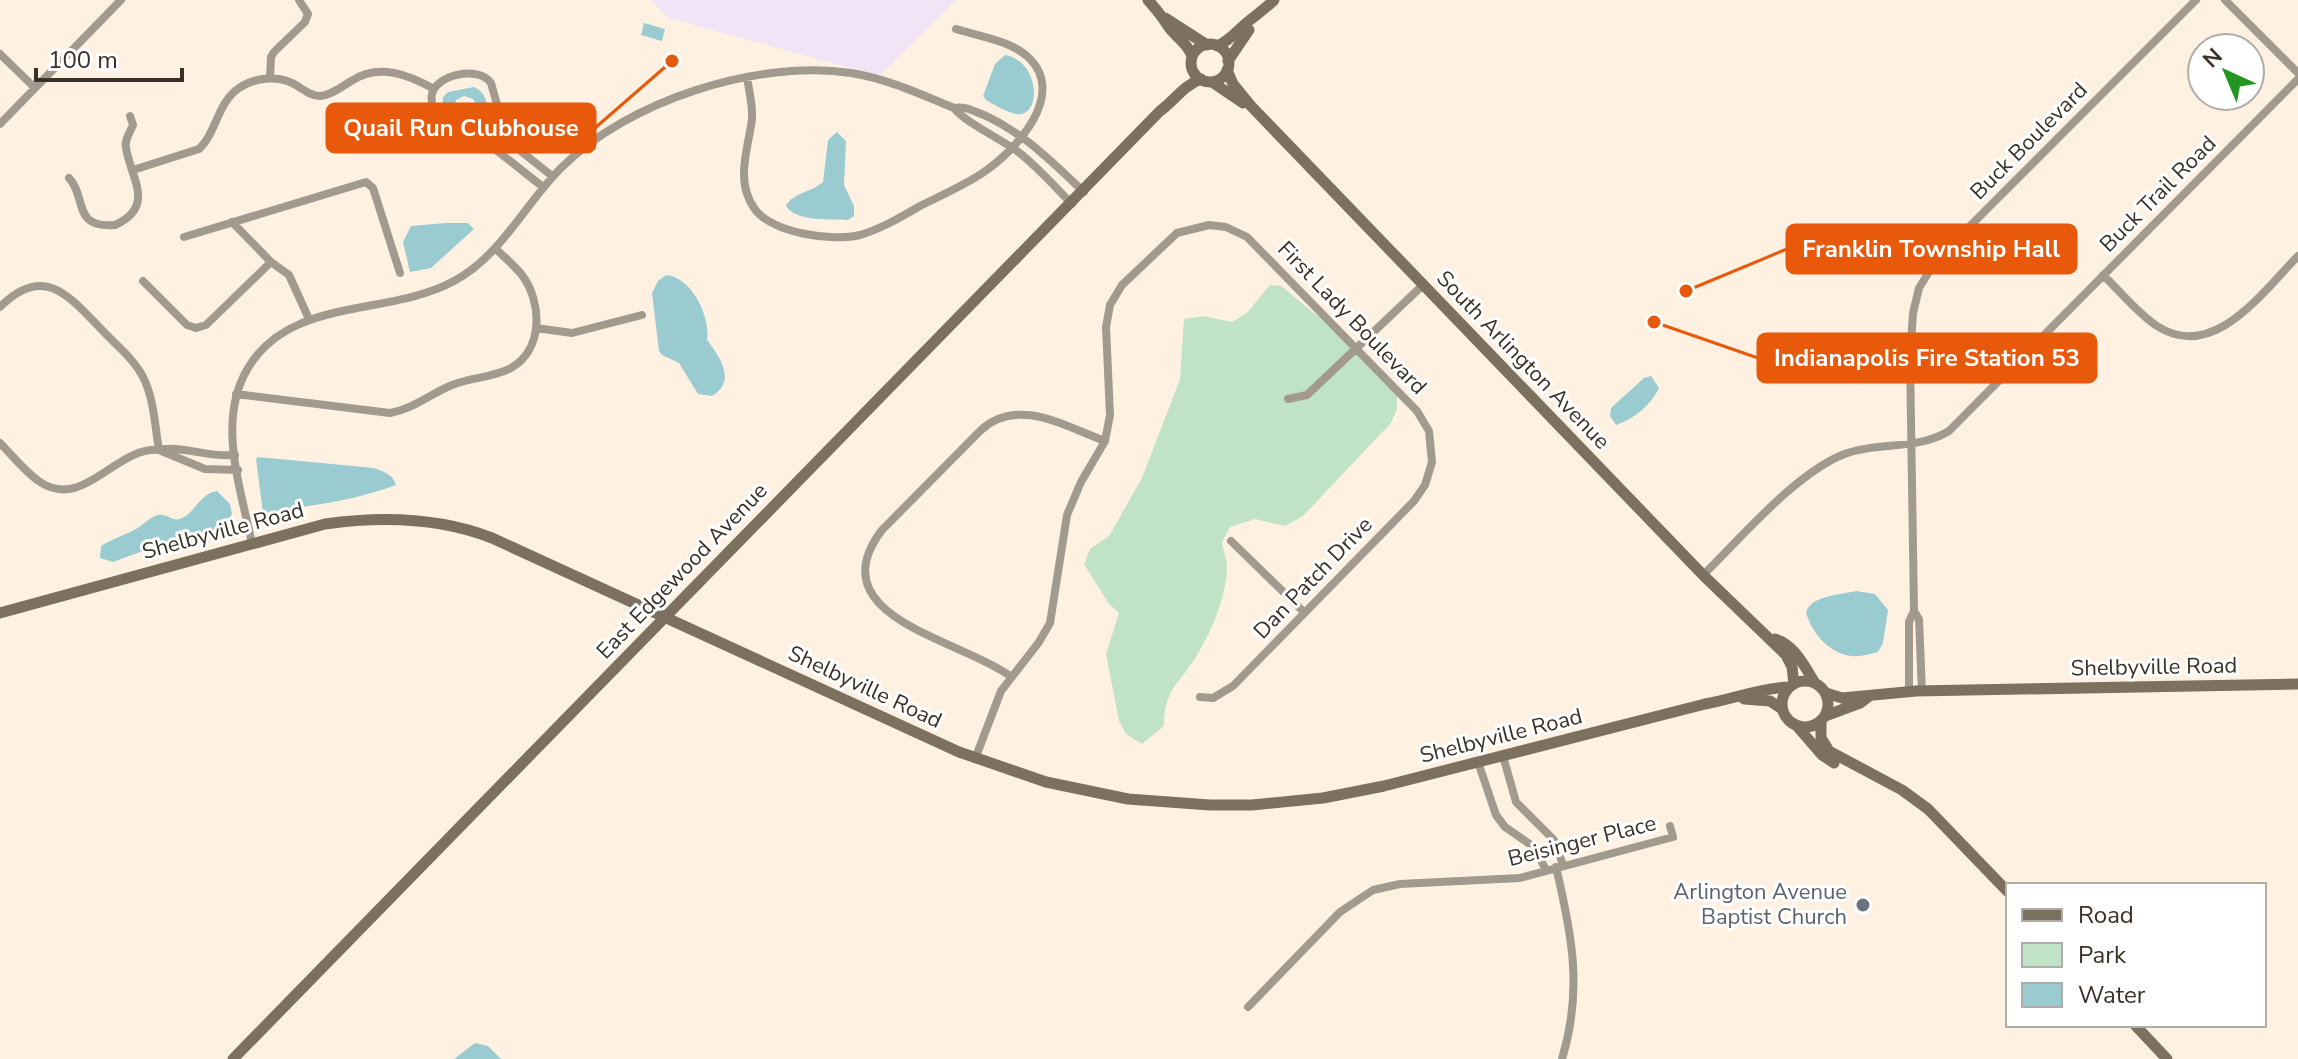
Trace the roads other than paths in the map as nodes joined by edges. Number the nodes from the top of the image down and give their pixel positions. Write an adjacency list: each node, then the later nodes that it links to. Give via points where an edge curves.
1 (121, 0): 18 (street)
2 (299, 0): 16 (street, via 308,14 271,57)
3 (1148, 0): 7 (main road)
4 (1274, 0): 8 (main road)
5 (2196, 0): 50 (street, Buck Boulevard, via 1931,268 1913,313)
6 (2225, 0): 14 (street)
7 (1165, 17): 10 (main road); 12 (main road, via 1187,44)
8 (1255, 18): 10 (main road, via 1232,38); 13 (main road)
9 (956, 29): 25 (street, via 1017,49 1037,68 1041,106)
10 (1212, 45): 12 (main road, via 1198,49); 13 (main road, via 1224,52)
11 (0, 54): 18 (street)
12 (1192, 60): 17 (main road, via 1194,73); 22 (main road)
13 (1228, 65): 17 (main road, via 1221,78); 20 (main road, South Arlington Avenue, via 1233,84)
14 (2298, 76): 38 (street, Buck Trail Road)
15 (747, 77): 21 (street, via 807,70 848,73 888,81); 25 (street, via 752,117 744,187 756,210 781,229 862,235 981,174); 27 (street, via 639,114 592,141)
16 (270, 78): 19 (street, via 318,96 362,75 387,72); 26 (street, via 246,84 228,97 199,149)
17 (1206, 80): 20 (main road, South Arlington Avenue); 22 (main road, via 1187,86)
18 (35, 88): 24 (street)
19 (434, 89): 27 (street, via 445,79 484,75 507,140); 29 (street, via 432,104 445,137 455,142 482,139)
20 (1251, 106): 40 (main road, South Arlington Avenue)
21 (954, 108): 25 (street); 25 (street, via 963,106)
22 (1160, 111): 30 (main road, East Edgewood Avenue)
23 (130, 116): 26 (street, via 133,125 124,145)
24 (0, 124)
25 (1016, 141): 30 (street); 31 (street)
26 (133, 170): 28 (street, via 139,194 136,207 125,220 110,225 85,215)
27 (552, 176): 29 (street)
28 (69, 178)
29 (543, 187): 34 (street)
30 (1084, 192): 31 (main road, East Edgewood Avenue)
31 (1072, 204): 60 (main road, East Edgewood Avenue)
32 (232, 222): 33 (street); 36 (street); 37 (street, via 366,182 373,188)
33 (184, 237)
34 (495, 248): 43 (street, via 461,277 427,294); 44 (street, via 527,282)
35 (2298, 256): 38 (street, via 2235,320 2197,336 2157,326)
36 (271, 262): 39 (street, via 206,325 196,328); 43 (street, via 289,275)
37 (400, 273)
38 (2103, 275): 50 (street, Buck Trail Road, via 1949,431)
39 (143, 281)
40 (1423, 285): 45 (street); 57 (main road, South Arlington Avenue)
41 (0, 307): 51 (street, via 12,295 35,286 68,296 143,376)
42 (642, 315): 44 (street, via 572,333)
43 (309, 319): 46 (street, via 260,351)
44 (536, 328): 46 (street, via 531,349 519,363 492,377 452,385 403,411 363,411)
45 (1357, 348): 47 (street, via 1307,395); 48 (street, First Lady Boulevard, via 1255,243 1213,225 1194,227 1170,239 1122,285 1110,305 1110,415); 53 (street, First Lady Boulevard, via 1422,418 1431,439)
46 (236, 394): 52 (street)
47 (1288, 399)
48 (1105, 441): 62 (street, via 1067,515 1050,623); 62 (street, via 1036,415 1000,417 882,530 869,550 866,577 883,609)
49 (0, 443): 51 (street, via 37,480 68,490 132,454)
50 (1909, 445): 57 (street, Buck Trail Road, via 1858,450 1813,470); 66 (street, Buck Boulevard, via 1914,611 1919,619)
51 (159, 450): 52 (street); 54 (street, via 205,469)
52 (235, 455): 54 (street)
53 (1432, 462): 58 (street, Dan Patch Drive, via 1414,501)
54 (238, 470): 56 (street)
55 (1231, 541): 58 (street)
56 (252, 544): 59 (main road, Shelbyville Road); 60 (main road, Shelbyville Road, via 352,520 423,520 487,537)
57 (1703, 575): 61 (main road, South Arlington Avenue)
58 (1304, 612): 68 (street, Dan Patch Drive, via 1226,692)
59 (0, 613)
60 (665, 618): 75 (main road, Shelbyville Road); 83 (main road, East Edgewood Avenue)
61 (1770, 639): 63 (main road, South Arlington Avenue, via 1792,650); 65 (main road, South Arlington Avenue, via 1790,661)
62 (1010, 676): 75 (street)
63 (1815, 683): 65 (main road); 67 (main road)
64 (2298, 684): 66 (main road, Shelbyville Road)
65 (1792, 685): 70 (main road); 71 (main road)
66 (1916, 692): 69 (main road, Shelbyville Road)
67 (1826, 693): 69 (main road); 72 (main road)
68 (1200, 697)
69 (1868, 697): 72 (main road)
70 (1736, 699): 71 (main road, via 1770,701); 74 (main road, Shelbyville Road)
71 (1782, 709): 73 (main road)
72 (1823, 718): 73 (main road, via 1808,727); 77 (main road, via 1821,738 1826,747)
73 (1796, 725): 77 (main road, via 1828,759)
74 (1503, 756): 76 (main road, Shelbyville Road); 79 (street, via 1516,802 1554,840)
75 (975, 759): 76 (main road, Shelbyville Road, via 1086,791 1210,805 1323,798)
76 (1478, 762): 79 (street, via 1496,815)
77 (1861, 770): 80 (main road, via 1928,809)
78 (1670, 826): 79 (street, Beisinger Place, via 1673,837)
79 (1555, 867): 81 (street, Beisinger Place, via 1520,878 1373,890 1340,912); 84 (street, via 1575,969)
80 (2006, 890)
81 (1248, 1007)
82 (2137, 1027): 85 (main road)
83 (233, 1059)
84 (1562, 1059)
85 (2167, 1059)

